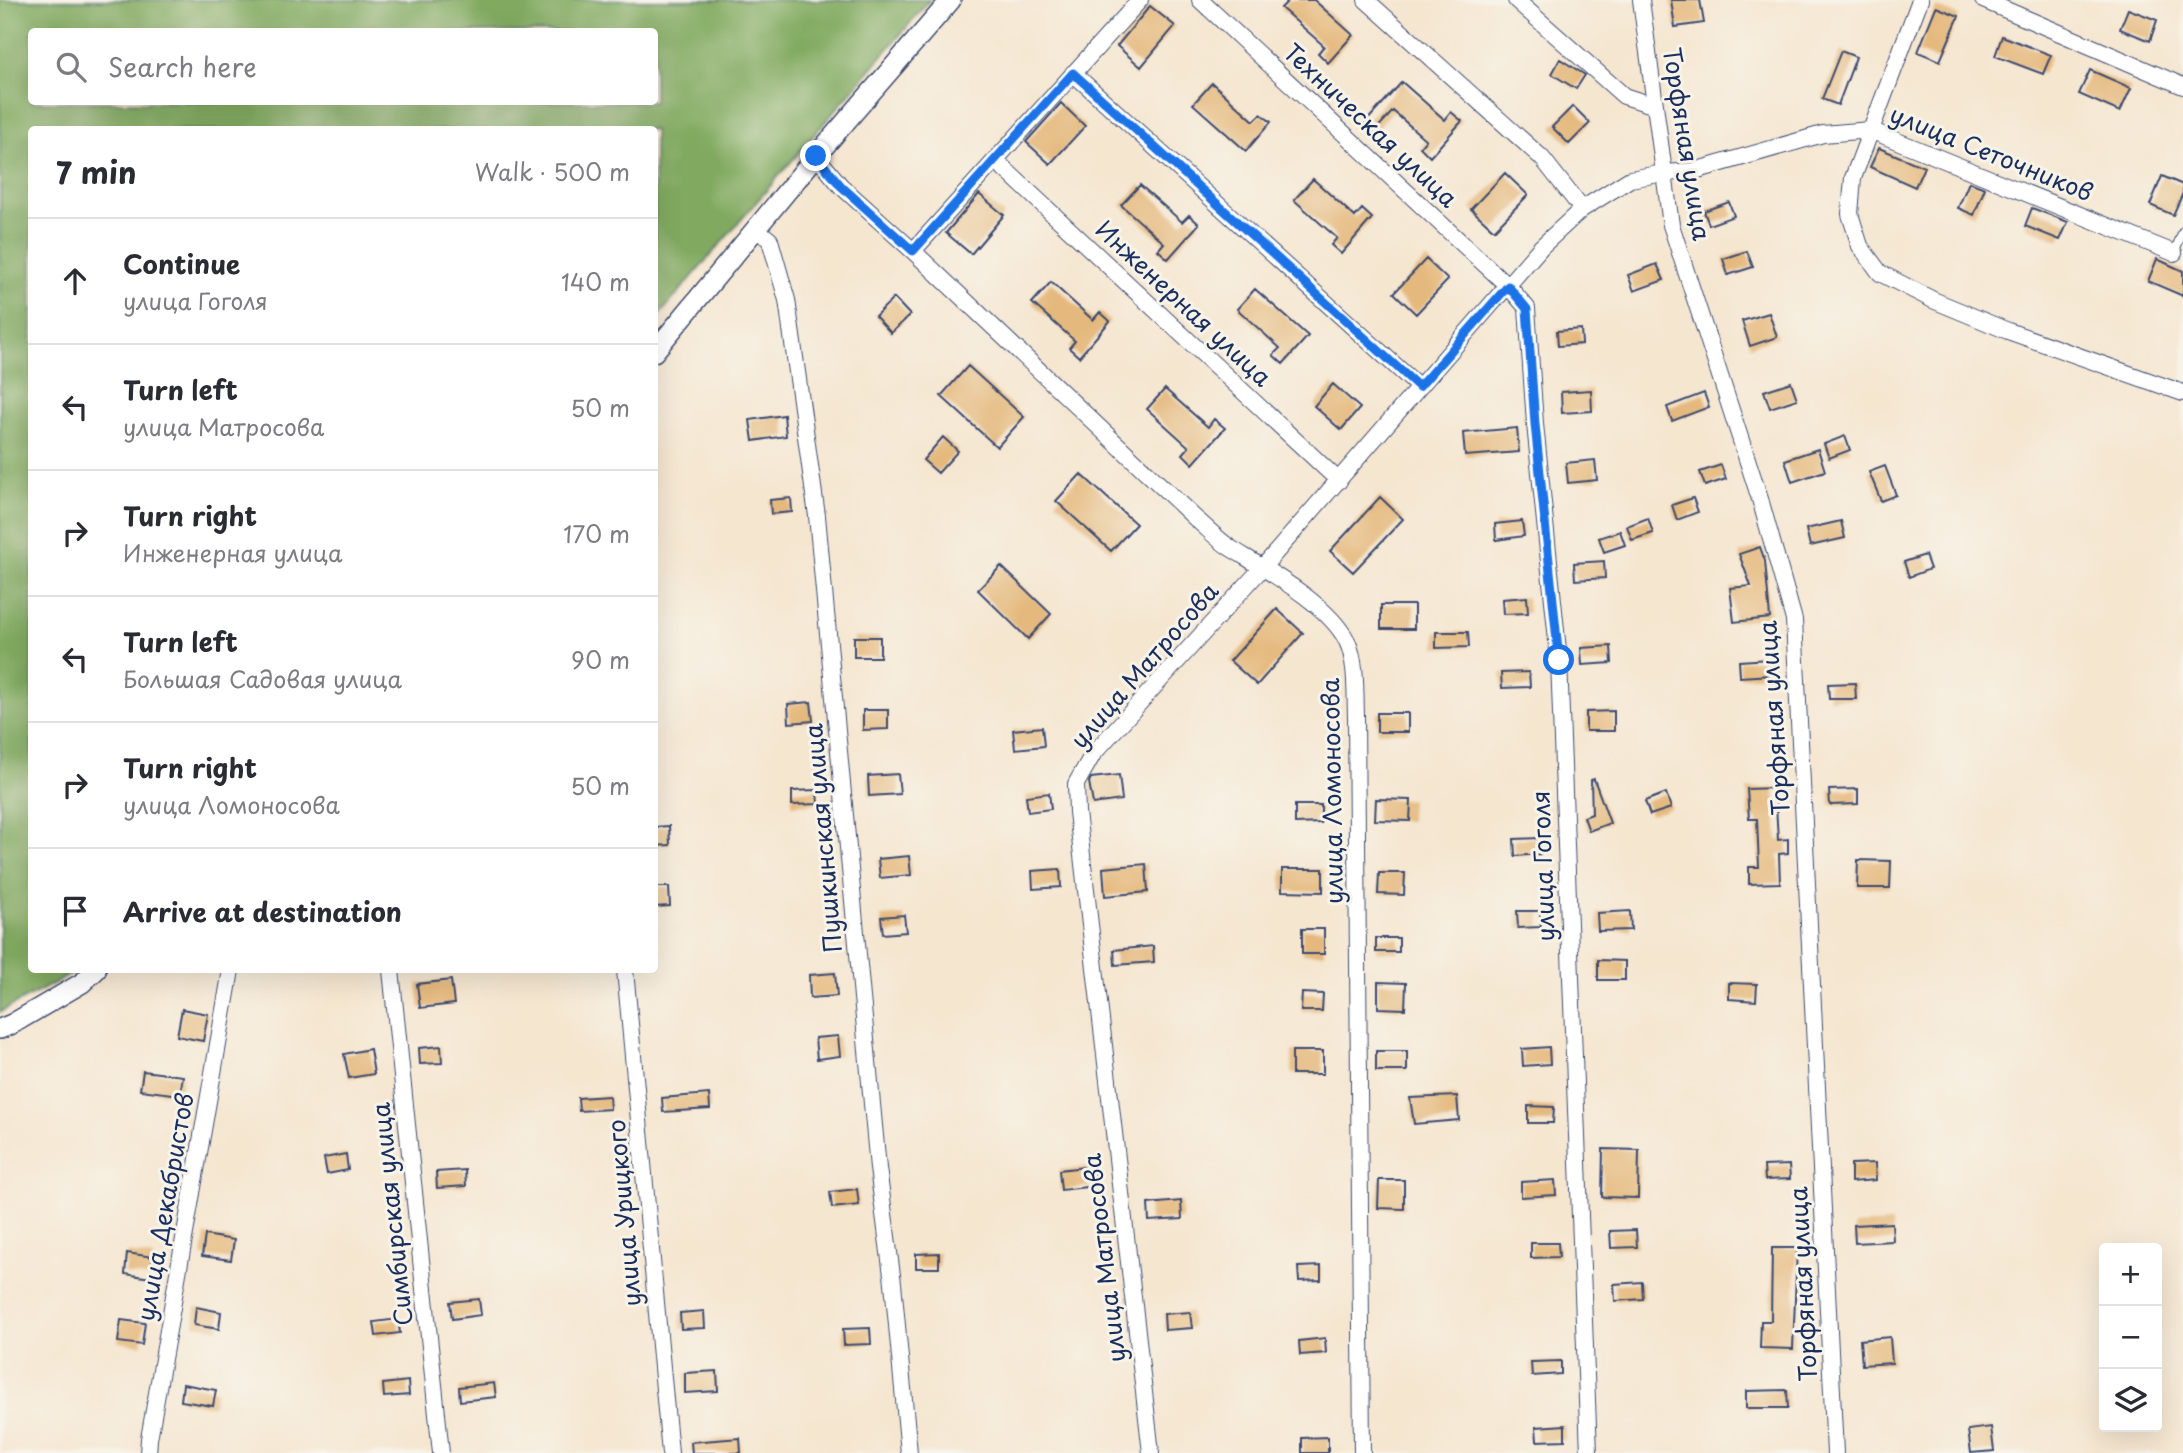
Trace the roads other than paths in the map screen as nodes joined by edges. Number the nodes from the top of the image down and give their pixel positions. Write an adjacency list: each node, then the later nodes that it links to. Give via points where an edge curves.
1 (951, 0): 13 (street)
2 (1140, 0): 9 (street)
3 (1200, 0): 21 (street, Техническая улица)
4 (1366, 0): 16 (street, via 1542,158)
5 (1516, 0): 11 (street, via 1624,96)
6 (1641, 0): 11 (street, Торфяная улица)
7 (1920, 0): 12 (street)
8 (1983, 0): 10 (street)
9 (1073, 73): 14 (street); 23 (street)
10 (2183, 86)
11 (1655, 106): 15 (street, Торфяная улица)
12 (1870, 130): 15 (street, улица Сеточников, via 1823,134 1694,171); 20 (street, улица Сеточников); 24 (street, via 1853,178 1850,214 1860,246 1880,273 2008,331)
13 (816, 156): 17 (street); 19 (street, улица Ломоносова, via 841,186)
14 (996, 161): 19 (street); 25 (street, Инженерная улица)
15 (1664, 173): 16 (street, улица Матросова, via 1630,179); 39 (street, Торфяная улица, via 1671,225 1760,499 1794,620)
16 (1582, 209): 21 (street, улица Матросова)
17 (756, 229): 22 (street); 35 (street, Пушкинская улица, via 770,240 787,299 817,516 876,1154)
18 (2183, 231): 20 (lane)
19 (913, 251): 26 (street, улица Ломоносова, via 1196,519 1226,545)
20 (2174, 253)
21 (1508, 286): 23 (street, улица Матросова); 38 (street, улица Гоголя, via 1527,309 1559,660)
22 (658, 347)
23 (1419, 387): 25 (street, улица Матросова)
24 (2183, 393)
25 (1339, 481): 26 (street, улица Матросова)
26 (1263, 567): 36 (street, улица Матросова, via 1093,754 1076,784); 37 (street, улица Ломоносова, via 1325,612 1347,641 1355,673)
27 (93, 973): 31 (street)
28 (231, 973): 32 (street, улица Декабристов)
29 (391, 973): 33 (street, Симбирская улица)
30 (625, 973): 34 (street, улица Урицкого)
31 (0, 1028)
32 (148, 1453)
33 (441, 1453)
34 (670, 1453)
35 (909, 1453)
36 (1151, 1453)
37 (1362, 1453)
38 (1589, 1453)
39 (1835, 1453)

